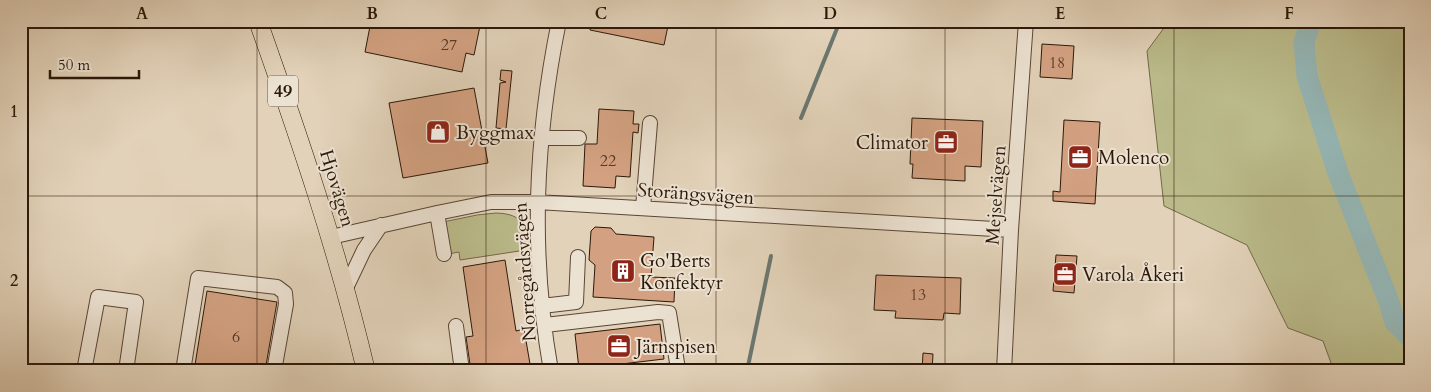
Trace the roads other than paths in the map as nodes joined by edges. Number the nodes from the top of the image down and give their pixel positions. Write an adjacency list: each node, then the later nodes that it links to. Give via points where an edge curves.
1 (258, 21): 12 (main road, Hjovägen / 49)
2 (559, 21): 5 (street, Norregårdsvägen)
3 (1026, 21): 11 (street, Mejselvägen)
4 (650, 123): 8 (street)
5 (541, 138): 6 (street); 7 (street, Norregårdsvägen)
6 (579, 138)
7 (537, 202): 8 (street, Storängsvägen); 9 (street, Storängsvägen, via 491,202); 16 (street, Norregårdsvägen)
8 (643, 208): 11 (street, Storängsvägen)
9 (436, 213): 10 (street, Storängsvägen); 13 (street)
10 (381, 226): 12 (street, Storängsvägen); 15 (street, via 364,250)
11 (1011, 230): 27 (street, Mejselvägen)
12 (331, 237): 15 (main road, Hjovägen / 49)
13 (444, 254)
14 (578, 257): 16 (street, via 576,302)
15 (345, 290): 23 (main road, Hjovägen / 49)
16 (542, 306): 17 (street, Norregårdsvägen)
17 (545, 325): 25 (street, Norregårdsvägen); 26 (street, via 669,313 678,369)
18 (456, 326): 24 (street)
19 (84, 371): 20 (street, via 98,297 136,302)
20 (126, 371)
21 (183, 371): 22 (street, via 198,278 277,287 284,293 286,304)
22 (274, 371)
23 (366, 371)
24 (462, 371)
25 (552, 371)
26 (667, 371)
27 (1004, 371)

